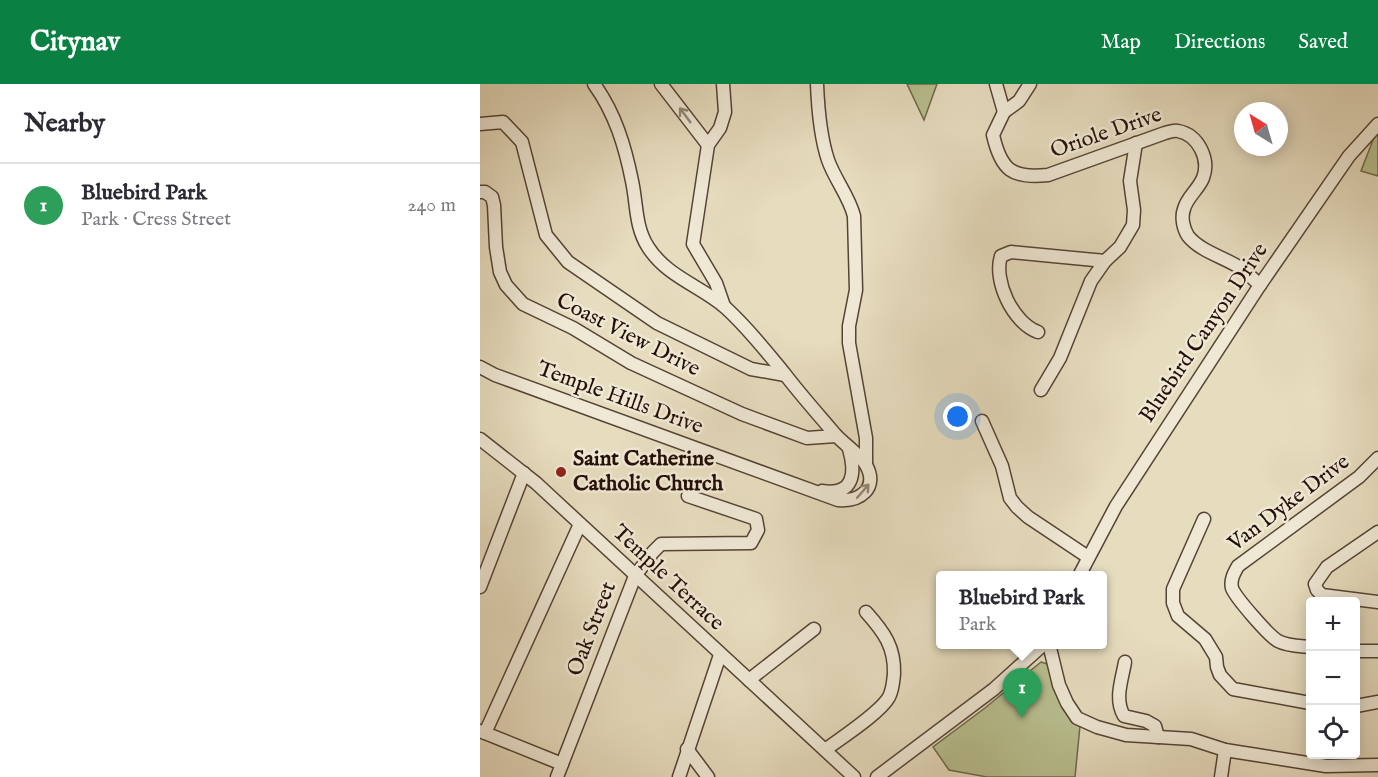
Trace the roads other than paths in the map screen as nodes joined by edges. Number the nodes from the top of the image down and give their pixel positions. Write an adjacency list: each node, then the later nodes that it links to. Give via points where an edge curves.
1 (594, 84): 15 (street, via 617,123 639,229 647,246 676,276)
2 (661, 84): 11 (street, one-way to 2)
3 (723, 84): 11 (street, via 725,112)
4 (817, 84): 22 (street, via 821,135 854,216 856,290 849,343)
5 (996, 84): 7 (street)
6 (1030, 84): 7 (street)
7 (1004, 112): 10 (street, Oriole Drive, via 993,135 997,154 1016,175 1048,175)
8 (480, 124): 18 (street, via 503,122 522,142 546,236 568,262 657,323 751,369)
9 (1378, 124): 14 (street, Bluebird Canyon Drive, via 1349,156)
10 (1136, 143): 13 (street, via 1130,181 1133,225 1120,247); 14 (street, Oriole Drive, via 1178,131 1199,145 1205,157 1204,177 1183,211 1188,236)
11 (708, 145): 15 (street, via 693,244 716,283)
12 (480, 192): 21 (street, Coast View Drive, via 492,197 494,205 500,273 523,304 631,363 742,414 807,438)
13 (1105, 261): 16 (street, via 1011,252 1002,256 998,266 1010,307 1028,328); 19 (street, via 1091,280 1060,358)
14 (1260, 285): 33 (street, Bluebird Canyon Drive, via 1116,506)
15 (724, 306): 18 (street)
16 (1038, 332)
17 (480, 367): 28 (street, Temple Hills Drive)
18 (785, 375): 21 (street)
19 (1041, 390)
20 (982, 421): 33 (street, via 1002,466 1010,498 1017,507)
21 (836, 436): 24 (street)
22 (866, 438): 24 (street); 26 (street)
23 (480, 439): 27 (street, Temple Terrace)
24 (849, 449): 26 (street); 28 (street, Temple Hills Drive, via 854,468 846,486 832,492)
25 (1378, 458): 40 (street, Van Dyke Drive, via 1359,477 1238,566 1232,576 1237,596 1271,636 1281,643)
26 (866, 463): 28 (street, Temple Hills Drive, one-way to 26, via 838,500 855,500 869,485)
27 (524, 473): 31 (street, Temple Terrace); 36 (street)
28 (815, 490)
29 (688, 496): 35 (street, Oak Street, via 756,519 758,530 751,543 661,544)
30 (1204, 519): 48 (street, via 1173,590 1178,616 1206,639 1220,675 1233,689)
31 (580, 524): 35 (street, Temple Terrace); 51 (street)
32 (1378, 532): 37 (street, via 1327,567 1315,584 1322,595)
33 (1088, 557): 34 (street, Bluebird Canyon Drive)
34 (1081, 571)
35 (635, 576): 45 (street, Temple Terrace); 56 (street, Oak Street)
36 (480, 587)
37 (1378, 603)
38 (866, 612): 54 (street, via 894,656 893,686 872,715)
39 (814, 629): 47 (street)
40 (1306, 646)
41 (1040, 649): 62 (street)
42 (1050, 649): 52 (street, via 1059,685 1077,718 1126,735)
43 (1360, 651): 44 (street)
44 (1378, 651)
45 (720, 655): 47 (street, Temple Terrace); 53 (street)
46 (1125, 662): 52 (street, via 1120,709 1124,716 1155,726)
47 (749, 681): 54 (street, Temple Terrace)
48 (1306, 702)
49 (1378, 702): 50 (street)
50 (1360, 705)
51 (483, 732): 56 (street)
52 (1158, 737): 55 (street, via 1191,739)
53 (687, 749): 59 (street); 60 (street)
54 (825, 750): 61 (street, Temple Terrace)
55 (1225, 750): 57 (street, via 1326,766); 63 (street)
56 (562, 764): 58 (street, Oak Street)
57 (1378, 765)
58 (557, 777)
59 (679, 777)
60 (708, 777)
61 (854, 777)
62 (877, 777)
63 (1221, 777)

